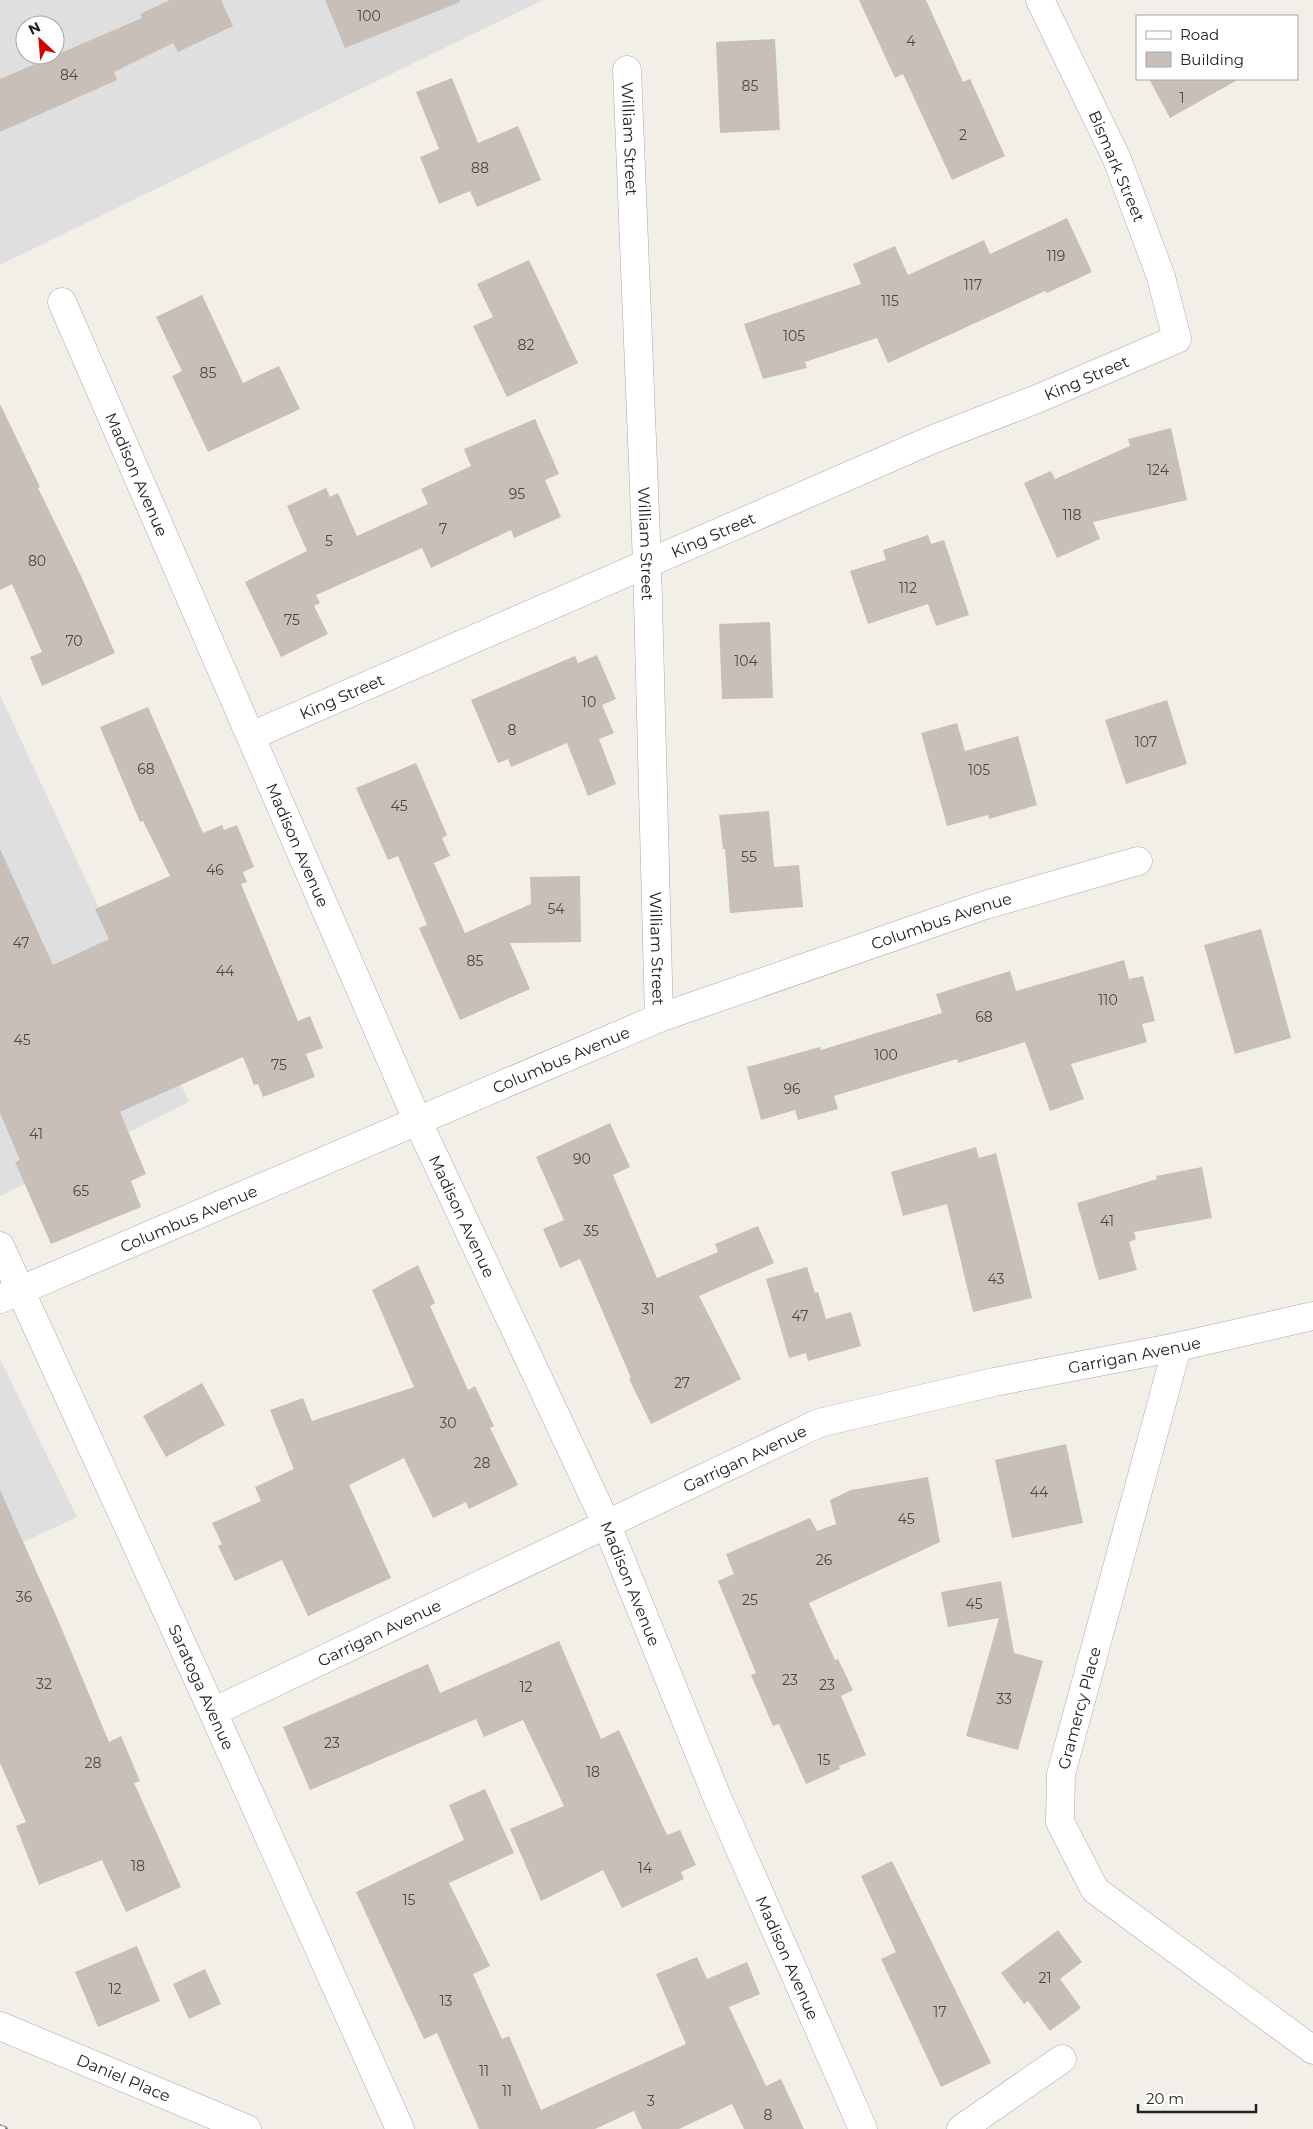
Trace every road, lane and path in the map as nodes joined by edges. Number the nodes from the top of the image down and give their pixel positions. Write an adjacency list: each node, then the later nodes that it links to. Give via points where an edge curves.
1 (1040, 0): 4 (street, Bismark Street, via 1117,159 1160,277)
2 (627, 70): 5 (street, William Street)
3 (62, 302): 6 (street, Madison Avenue)
4 (1176, 339): 5 (street, King Street, via 931,440)
5 (647, 563): 6 (street, King Street); 8 (street, William Street)
6 (251, 736): 9 (street, Madison Avenue)
7 (1138, 861): 8 (street, Columbus Avenue, via 982,906)
8 (659, 1018): 9 (street, Columbus Avenue)
9 (418, 1122): 11 (street, Columbus Avenue); 14 (street, Madison Avenue)
10 (0, 1246): 11 (street, Saratoga Avenue)
11 (10, 1295): 15 (street, Saratoga Avenue)
12 (1313, 1316): 13 (street, Garrigan Avenue)
13 (1177, 1347): 14 (street, Garrigan Avenue, via 994,1382 819,1423); 17 (street, Gramercy Place, via 1061,1774 1060,1822 1095,1890)
14 (606, 1524): 15 (street, Garrigan Avenue); 21 (street, Madison Avenue, via 717,1797)
15 (213, 1712): 20 (street, Saratoga Avenue)
16 (0, 2026): 19 (street, Daniel Place)
17 (1313, 2050)
18 (1062, 2059): 22 (street)
19 (247, 2129)
20 (400, 2129)
21 (863, 2129)
22 (961, 2129)

